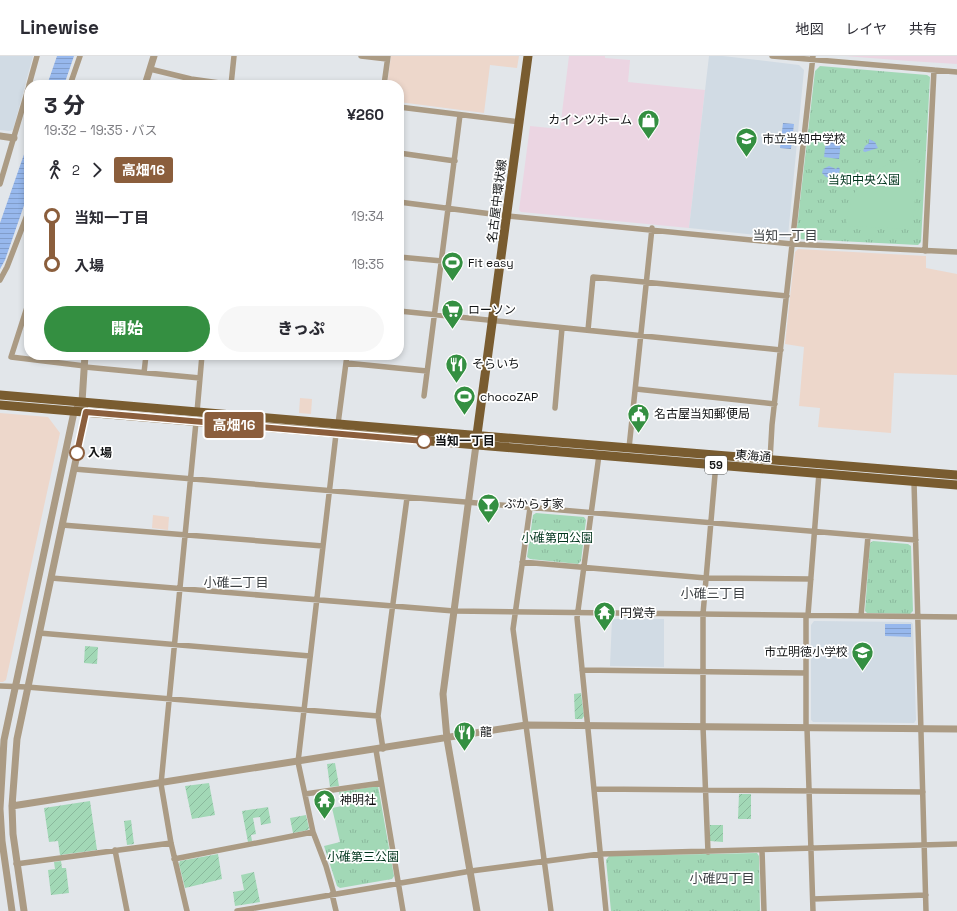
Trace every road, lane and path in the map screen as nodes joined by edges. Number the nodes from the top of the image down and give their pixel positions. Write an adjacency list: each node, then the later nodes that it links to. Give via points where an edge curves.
1 (37, 56): 13 (street)
2 (80, 56): 14 (street)
3 (154, 56): 10 (street)
4 (234, 56): 17 (street)
5 (361, 56): 8 (street)
6 (528, 56): 22 (main road, 名古屋中環状線)
7 (772, 56): 9 (street)
8 (387, 58): 18 (street)
9 (813, 58): 11 (street); 33 (street)
10 (150, 69): 15 (street); 16 (street)
11 (934, 70): 12 (street); 34 (street)
12 (957, 72)
13 (30, 80)
14 (72, 80)
15 (147, 80)
16 (185, 80)
17 (232, 80)
18 (385, 80)
19 (24, 103): 24 (street)
20 (404, 108): 21 (street)
21 (460, 115): 22 (street); 26 (street)
22 (520, 122): 30 (main road, 名古屋中環状線)
23 (0, 136): 24 (street)
24 (14, 138): 27 (street)
25 (404, 154): 26 (street)
26 (455, 160): 29 (street)
27 (0, 182)
28 (404, 203): 29 (street)
29 (449, 208): 30 (street); 37 (street)
30 (507, 216): 32 (street); 44 (main road, 名古屋中環状線)
31 (24, 223): 38 (street)
32 (652, 228): 33 (street); 39 (street)
33 (792, 244): 34 (street); 40 (street)
34 (925, 251): 35 (street)
35 (957, 252)
36 (404, 257): 37 (street)
37 (442, 261): 42 (street)
38 (0, 280)
39 (648, 282): 40 (street); 46 (street, via 594,277); 47 (street)
40 (787, 296): 48 (street)
41 (404, 311): 42 (street)
42 (434, 314): 44 (street); 57 (street)
43 (24, 317): 49 (street, via 11,357)
44 (494, 320): 45 (street); 72 (main road, 名古屋中環状線)
45 (562, 328): 46 (street); 66 (street)
46 (588, 330): 47 (street)
47 (642, 336): 48 (street); 60 (street)
48 (781, 350): 64 (street)
49 (24, 359)
50 (36, 360): 56 (street)
51 (85, 360): 56 (street)
52 (145, 360): 58 (street)
53 (202, 360): 59 (street)
54 (346, 360): 55 (street)
55 (346, 363): 57 (street); 71 (street)
56 (85, 366): 58 (street); 63 (street)
57 (427, 371): 62 (street)
58 (144, 373): 59 (street)
59 (200, 378): 69 (street)
60 (636, 389): 64 (street); 73 (street)
61 (0, 395): 63 (main road)
62 (424, 396)
63 (82, 402): 67 (street); 68 (street); 69 (main road)
64 (775, 404): 76 (street)
65 (0, 405): 67 (main road)
66 (554, 408)
67 (74, 412): 68 (main road); 118 (street)
68 (86, 412): 70 (main road); 77 (street)
69 (197, 412): 71 (main road)
70 (196, 422): 71 (main road); 80 (street)
71 (337, 429): 72 (main road); 83 (street)
72 (476, 440): 73 (main road, 東海通 / 59); 74 (main road, 東海通 / 59); 85 (street)
73 (629, 448): 75 (main road, 東海通 / 59)
74 (599, 455): 75 (main road, 東海通 / 59); 87 (street)
75 (716, 460): 76 (main road, 東海通 / 59); 78 (main road, 東海通 / 59); 88 (street)
76 (770, 460): 79 (main road, 東海通 / 59)
77 (74, 469): 80 (street); 89 (street)
78 (819, 473): 81 (main road, 東海通 / 59); 90 (street)
79 (957, 475)
80 (190, 479): 83 (street); 91 (street)
81 (914, 482): 82 (main road, 東海通 / 59); 93 (street)
82 (957, 486)
83 (329, 491): 84 (street); 94 (street)
84 (407, 498): 85 (street); 102 (street)
85 (468, 503): 86 (street); 103 (street)
86 (530, 508): 87 (street); 95 (street)
87 (591, 513): 88 (street); 96 (street)
88 (711, 523): 90 (street); 98 (street)
89 (62, 525): 91 (street); 97 (street)
90 (815, 532): 92 (street); 99 (street)
91 (185, 535): 94 (street); 100 (street)
92 (868, 536): 93 (street); 108 (street)
93 (916, 540): 109 (street)
94 (323, 546): 101 (street)
95 (522, 562): 96 (street); 104 (street)
96 (584, 567): 98 (street); 105 (street)
97 (51, 578): 100 (street); 111 (street)
98 (706, 578): 99 (street); 106 (street)
99 (811, 579): 107 (street)
100 (180, 589): 101 (street); 112 (street)
101 (317, 600): 102 (street); 113 (street)
102 (393, 606): 103 (street); 122 (street)
103 (454, 611): 104 (street); 129 (street, via 443,694)
104 (516, 612): 105 (street); 123 (street, via 513,629)
105 (578, 612): 106 (street); 114 (street)
106 (703, 614): 107 (street); 115 (street)
107 (807, 615): 108 (street); 116 (street)
108 (861, 616): 109 (street)
109 (918, 617): 110 (street); 127 (street)
110 (957, 617)
111 (39, 634): 112 (street); 119 (street)
112 (174, 644): 113 (street); 120 (street)
113 (310, 656): 121 (street)
114 (582, 670): 115 (street); 124 (street)
115 (703, 671): 116 (street); 125 (street)
116 (806, 673): 126 (street)
117 (0, 686): 118 (street)
118 (15, 687): 119 (street); 158 (street, via 4,740 0,809)
119 (27, 687): 120 (street); 139 (street, via 17,739)
120 (169, 699): 121 (street); 133 (street)
121 (304, 710): 122 (street); 131 (street)
122 (378, 716): 130 (street)
123 (526, 725): 124 (street); 129 (street); 150 (street)
124 (588, 726): 125 (street); 134 (street)
125 (703, 727): 126 (street); 135 (street)
126 (806, 728): 127 (street); 136 (street)
127 (921, 729): 128 (street); 137 (street)
128 (957, 729)
129 (447, 739): 130 (street); 152 (street)
130 (380, 749): 131 (street); 132 (street)
131 (298, 762): 133 (street); 138 (street)
132 (381, 783): 138 (street); 153 (street)
133 (161, 784): 139 (street); 141 (street)
134 (594, 789): 135 (street); 148 (street)
135 (705, 790): 136 (street); 147 (street)
136 (809, 791): 137 (street); 144 (street)
137 (923, 792): 142 (street)
138 (305, 794): 140 (street)
139 (12, 806): 151 (street)
140 (313, 832): 149 (street); 154 (street)
141 (171, 843): 145 (street); 149 (street)
142 (925, 844): 143 (street); 144 (street); 155 (street)
143 (957, 844)
144 (811, 848): 146 (street); 156 (street)
145 (115, 850): 151 (street); 160 (street)
146 (762, 850): 147 (street); 168 (street)
147 (708, 852): 148 (street)
148 (600, 854): 150 (street); 167 (street)
149 (174, 859): 161 (street)
150 (544, 861): 152 (street); 166 (street)
151 (16, 864): 159 (street)
152 (470, 871): 153 (street); 165 (street)
153 (398, 884): 154 (street); 164 (street)
154 (333, 894): 157 (street); 163 (street)
155 (926, 895): 156 (street); 170 (street)
156 (813, 900): 169 (street)
157 (265, 909): 162 (street)
158 (12, 911)
159 (24, 911)
160 (127, 911)
161 (188, 911)
162 (237, 911)
163 (336, 911)
164 (403, 911)
165 (477, 911)
166 (551, 911)
167 (606, 911)
168 (764, 911)
169 (813, 911)
170 (926, 911)

